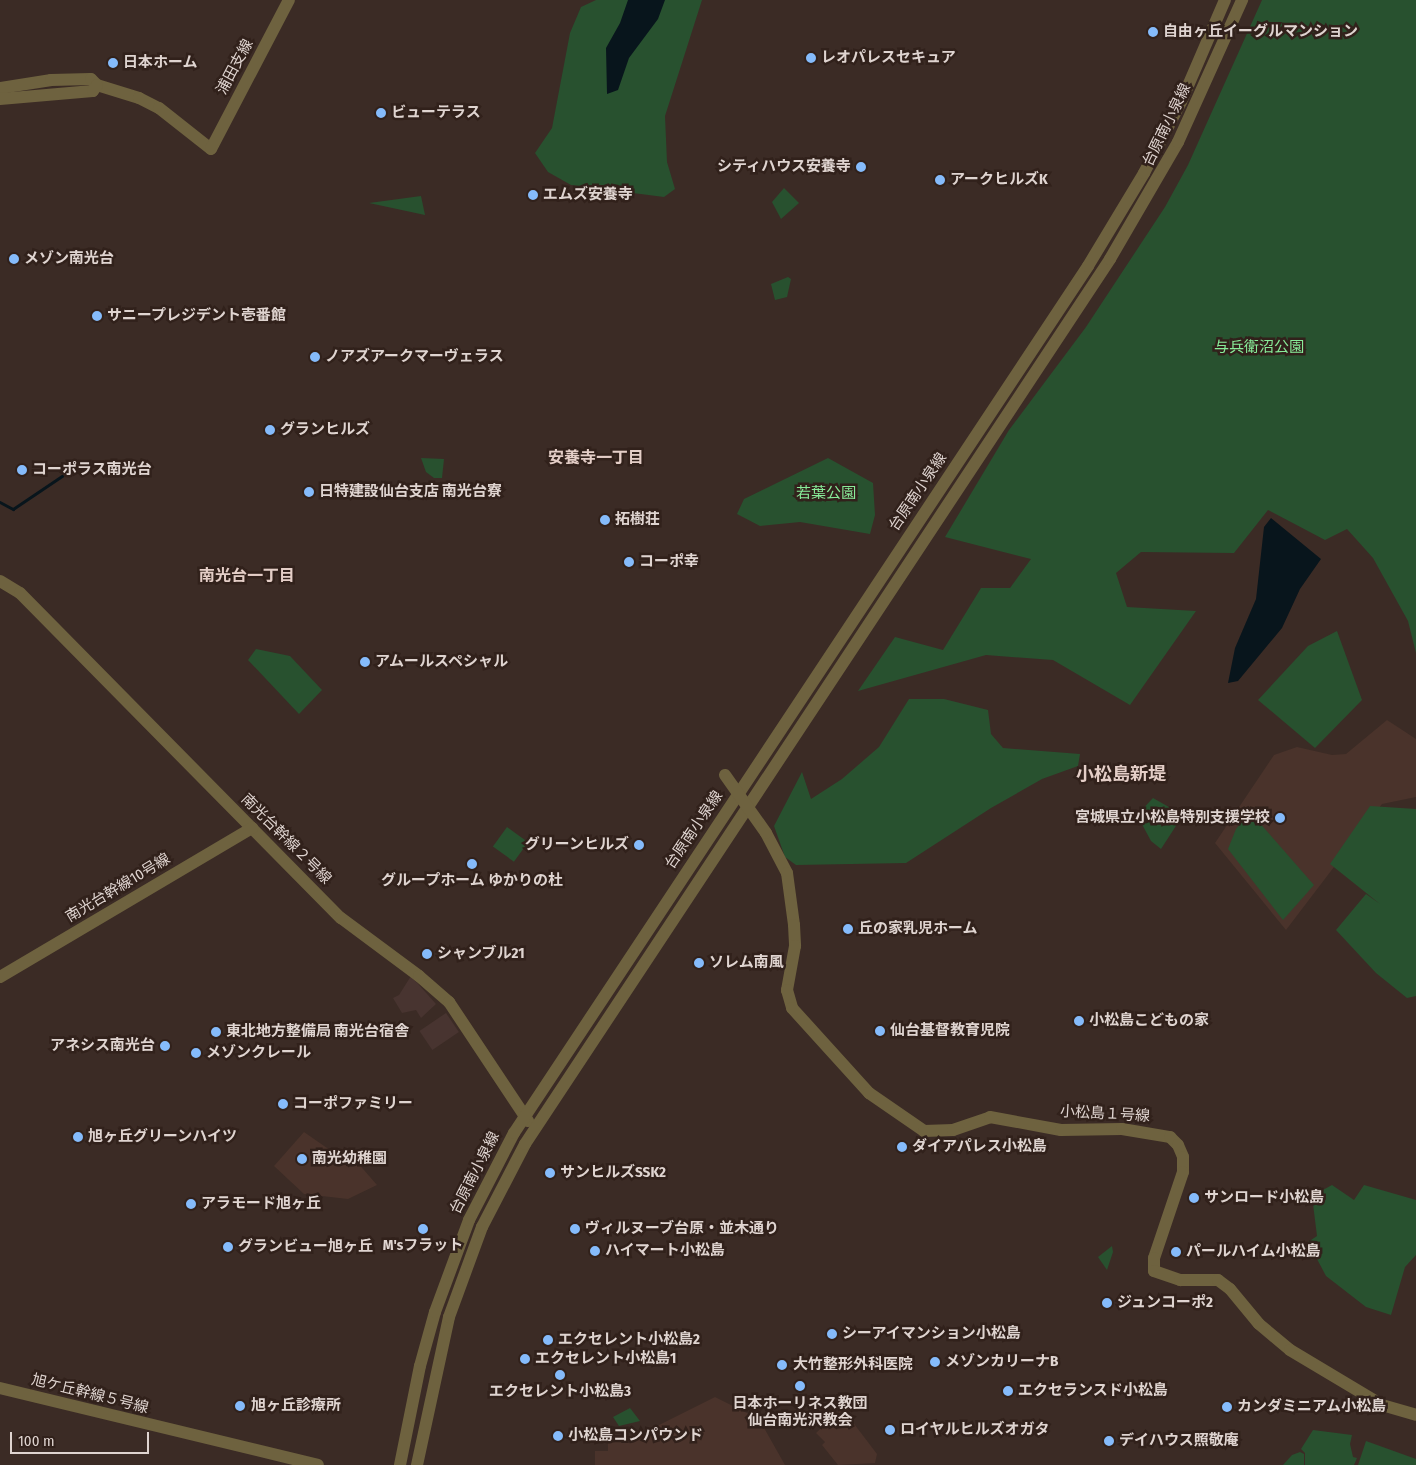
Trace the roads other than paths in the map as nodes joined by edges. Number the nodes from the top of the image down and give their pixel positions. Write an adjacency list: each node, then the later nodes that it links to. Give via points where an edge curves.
1 (289, 0): 4 (street, 浦田支線, via 211,150 159,108)
2 (1225, 0): 11 (street, 台原南小泉線, via 1181,102 1144,173 1097,251)
3 (1242, 0): 12 (street, 台原南小泉線, via 1178,142 1110,259)
4 (97, 85): 5 (street, via 91,79); 6 (street, via 93,91)
5 (0, 88)
6 (0, 99)
7 (0, 581): 9 (street, 南光台幹線２号線, via 20,593)
8 (725, 775): 16 (street, 小松島１号線, bridge, via 766,833 787,873 795,946 787,990 792,1008 869,1093 924,1130 953,1130 990,1116 1061,1130 1122,1129 1170,1137 1183,1157 1183,1172 1154,1258 1154,1271 1180,1280 1218,1280 1230,1289 1259,1324 1290,1350 1382,1405)
9 (252, 828): 10 (street, 南光台幹線10号線); 11 (street, 南光台幹線２号線, via 341,918 449,1002)
10 (0, 977)
11 (524, 1116): 12 (street, 南光台幹線２号線); 13 (street, 台原南小泉線, via 469,1220)
12 (534, 1129): 14 (street, 台原南小泉線, via 482,1227)
13 (435, 1312): 14 (street); 18 (street, 台原南小泉線, via 420,1366)
14 (449, 1317): 19 (street, 台原南小泉線)
15 (0, 1388): 17 (street, 旭ケ丘幹線５号線)
16 (1416, 1415)
17 (318, 1465)
18 (400, 1465)
19 (417, 1465)

